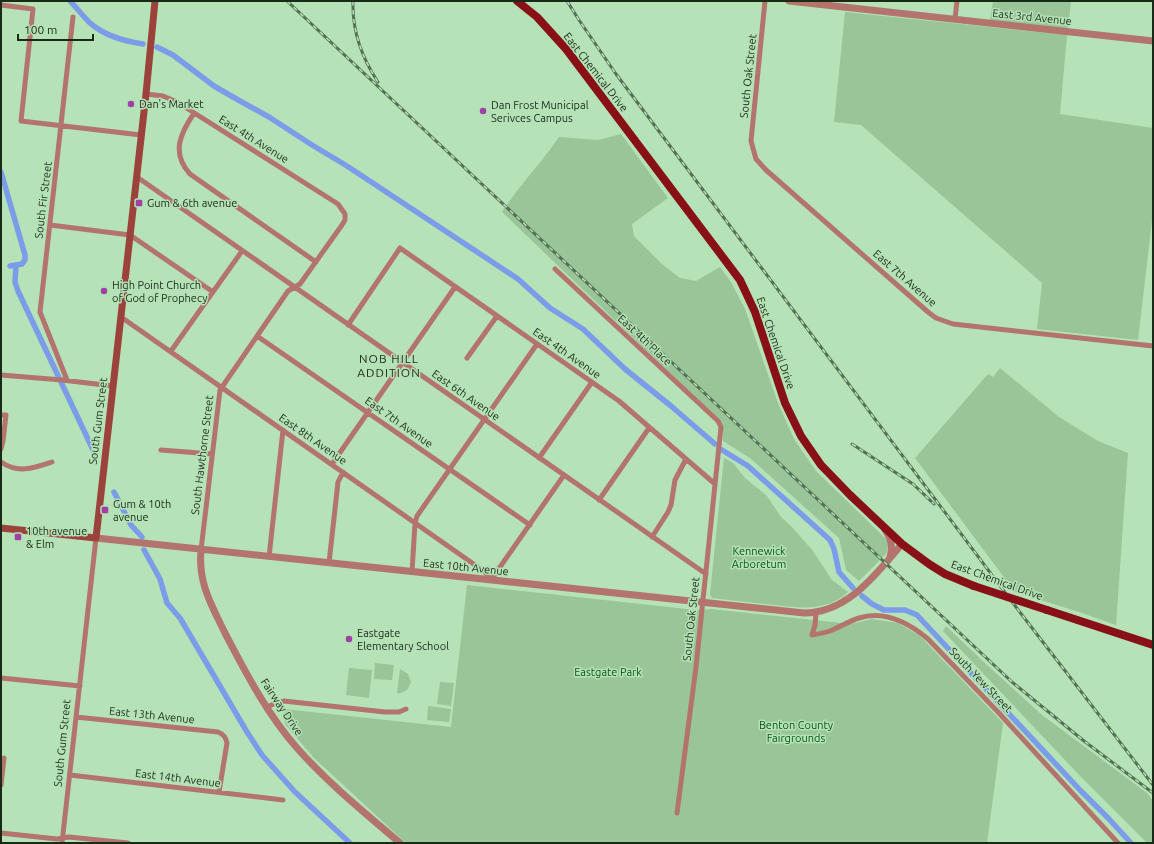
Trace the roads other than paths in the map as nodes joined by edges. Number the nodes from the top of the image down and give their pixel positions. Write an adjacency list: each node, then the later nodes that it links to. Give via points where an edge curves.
1 (155, 1): 10 (main road, South Gum Street)
2 (517, 1): 60 (main road, East Chemical Drive, via 537,17 566,50 740,280 755,312 785,403 801,436 821,465)
3 (765, 1): 14 (street, South Oak Street, via 751,141)
4 (789, 1): 8 (street, East 3rd Avenue)
5 (957, 1): 8 (street)
6 (1, 5): 12 (street, via 33,8 21,121)
7 (73, 17): 12 (street, South Fir Street)
8 (955, 19): 9 (street, East 3rd Avenue)
9 (1153, 41)
10 (146, 94): 11 (street, East 4th Avenue, via 171,98); 13 (main road, South Gum Street)
11 (194, 113): 16 (street, East 4th Avenue, via 338,204); 20 (street, via 184,129 180,142 180,159 185,169)
12 (61, 126): 13 (street); 17 (street, South Fir Street)
13 (141, 135): 15 (main road, South Gum Street)
14 (753, 153): 30 (street, East 7th Avenue, via 766,170 936,318 953,324)
15 (137, 177): 18 (main road, South Gum Street); 19 (street, East 6th Avenue)
16 (345, 214): 20 (street, South Hawthorne Street, via 342,225)
17 (50, 225): 18 (street); 35 (street, South Fir Street, via 40,312)
18 (130, 235): 24 (street); 26 (main road, South Gum Street)
19 (242, 251): 23 (street, East 6th Avenue); 24 (street)
20 (316, 262): 23 (street, South Hawthorne Street)
21 (555, 269): 42 (street, East 4th Place, via 718,421)
22 (455, 287): 25 (street, East 4th Avenue); 27 (street, East 4th Avenue, via 400,248); 33 (street)
23 (295, 288): 27 (street, East 6th Avenue); 28 (street, South Hawthorne Street, via 288,291)
24 (213, 292): 31 (street)
25 (497, 316): 29 (street, East 4th Avenue); 32 (street)
26 (121, 317): 31 (street, East 8th Avenue); 37 (main road, South Gum Street)
27 (348, 324): 33 (street, East 6th Avenue)
28 (257, 336): 38 (street, South Hawthorne Street); 39 (street, East 7th Avenue)
29 (537, 344): 36 (street, East 4th Avenue); 41 (street)
30 (1153, 346)
31 (171, 351): 38 (street, East 8th Avenue)
32 (467, 358)
33 (402, 363): 39 (street); 41 (street, East 6th Avenue)
34 (1, 375): 35 (street)
35 (62, 380): 37 (street)
36 (592, 382): 43 (street, East 4th Avenue, via 619,401); 48 (street)
37 (113, 386): 63 (main road, South Gum Street)
38 (222, 387): 44 (street, East 8th Avenue); 47 (street, South Hawthorne Street)
39 (367, 412): 52 (street); 53 (street, East 7th Avenue)
40 (4, 415): 45 (street)
41 (484, 420): 48 (street, East 6th Avenue); 53 (street)
42 (721, 427): 56 (street, South Oak Street)
43 (649, 428): 49 (street, East 4th Avenue); 57 (street)
44 (283, 430): 52 (street, East 8th Avenue); 66 (street)
45 (1, 449)
46 (161, 450): 47 (street)
47 (212, 454): 65 (street, South Hawthorne Street)
48 (539, 458): 55 (street, East 6th Avenue)
49 (686, 459): 56 (street, East 4th Avenue); 62 (street, via 676,480 668,512)
50 (1, 462): 51 (street, via 11,468 26,470)
51 (52, 462)
52 (332, 464): 54 (street, East 8th Avenue)
53 (450, 470): 58 (street, via 417,516); 59 (street, East 7th Avenue)
54 (343, 472): 58 (street, East 8th Avenue); 68 (street, via 338,482)
55 (564, 475): 57 (street, East 6th Avenue); 59 (street)
56 (715, 484): 70 (street, South Oak Street)
57 (599, 500): 62 (street, East 6th Avenue)
58 (415, 523): 69 (street); 71 (street, East 8th Avenue, via 485,572)
59 (530, 525): 71 (street)
60 (882, 526): 64 (main road, East Chemical Drive); 67 (street, via 892,545)
61 (1, 528): 63 (main road, East 10th Avenue)
62 (652, 537): 70 (street, East 6th Avenue)
63 (96, 538): 65 (street, East 10th Avenue); 76 (street, South Gum Street)
64 (902, 544): 67 (street, East 10th Avenue); 74 (main road, East Chemical Drive, bridge, via 940,570 974,586)
65 (201, 550): 66 (street, East 10th Avenue); 77 (street, Fairway Drive, via 201,572 207,594)
66 (269, 557): 68 (street, East 10th Avenue)
67 (890, 558): 73 (street, East 10th Avenue, via 842,604)
68 (329, 563): 69 (street, East 10th Avenue)
69 (412, 572): 71 (street, East 10th Avenue)
70 (706, 574): 72 (street, South Oak Street)
71 (492, 580): 72 (street, East 10th Avenue)
72 (703, 602): 73 (street, East 10th Avenue, via 804,614); 85 (street, South Oak Street)
73 (816, 613): 90 (street, South Yew Street, via 812,635 869,616 894,619 916,629 998,712)
74 (1153, 645)
75 (1, 678): 76 (street)
76 (80, 686): 79 (street, South Gum Street)
77 (267, 708): 78 (street, via 284,701 385,712); 89 (street, Fairway Drive, via 308,760)
78 (406, 709)
79 (76, 717): 81 (street, South Gum Street); 83 (street, East 13th Avenue, via 218,732 225,737 227,743)
80 (4, 758): 82 (street)
81 (70, 775): 83 (street, East 14th Avenue); 87 (street, South Gum Street)
82 (1, 785)
83 (219, 792): 84 (street, East 14th Avenue)
84 (283, 800)
85 (677, 812)
86 (1, 833): 87 (street)
87 (62, 840): 88 (street, via 69,837)
88 (128, 843)
89 (400, 843)
90 (1118, 843)

